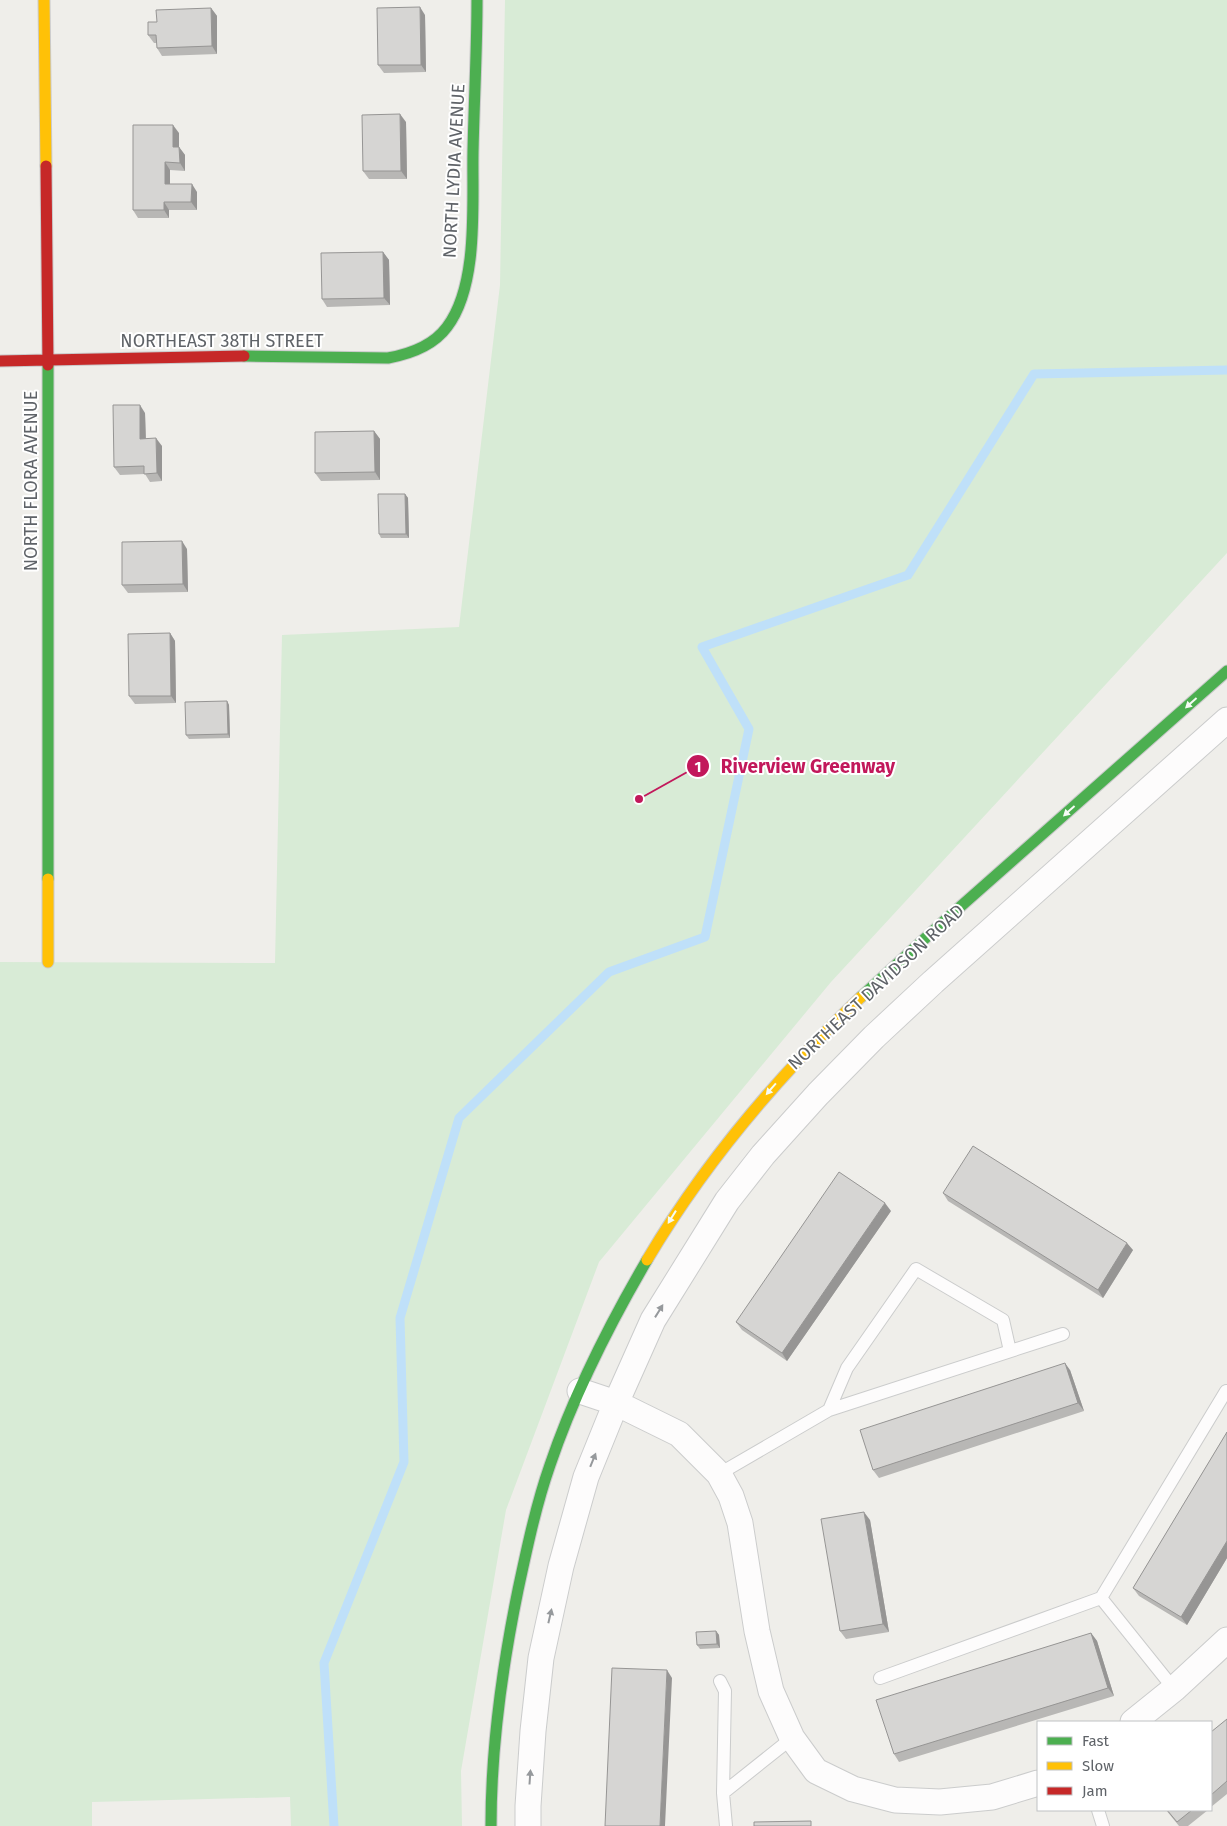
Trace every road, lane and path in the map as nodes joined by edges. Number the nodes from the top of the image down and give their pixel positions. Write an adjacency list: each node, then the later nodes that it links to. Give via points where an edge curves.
1 (44, 0): 4 (street, NORTH FLORA AVENUE)
2 (477, 0): 3 (street, NORTH LYDIA AVENUE, via 470,253 458,309)
3 (438, 336): 4 (street, NORTHEAST 38TH STREET, via 417,351 398,358 240,356)
4 (48, 361): 5 (street, NORTHEAST 38TH STREET); 8 (street, NORTH FLORA AVENUE)
5 (0, 362)
6 (1227, 671): 11 (street, NORTHEAST DAVIDSON ROAD, one-way to 11, via 908,953 850,1006 785,1073 690,1189 628,1293)
7 (1227, 720): 13 (street, NORTHEAST DAVIDSON ROAD, one-way to 7, via 653,1320 728,1201 775,1141 855,1056 926,988)
8 (48, 962)
9 (1063, 1334): 10 (lane)
10 (1010, 1350): 14 (lane); 14 (lane, via 1003,1320 916,1269 847,1368)
11 (580, 1390): 13 (street); 26 (street, NORTHEAST DAVIDSON ROAD, via 550,1465 523,1560 503,1662 496,1720)
12 (1226, 1391): 16 (lane)
13 (616, 1403): 15 (street, via 679,1434); 27 (street, NORTHEAST DAVIDSON ROAD, one-way to 13, via 541,1658 586,1477)
14 (829, 1410): 15 (lane)
15 (719, 1474): 22 (street, via 740,1523 757,1631 771,1691)
16 (1101, 1598): 18 (lane); 20 (lane)
17 (1227, 1640): 20 (street)
18 (880, 1678)
19 (720, 1681): 24 (lane, via 725,1691)
20 (1174, 1690): 21 (street)
21 (1134, 1721)
22 (792, 1738): 23 (street, via 816,1771 853,1788 895,1800 940,1802 992,1797); 24 (lane)
23 (1037, 1783)
24 (723, 1793): 28 (lane)
25 (1098, 1811): 29 (lane)
26 (491, 1826)
27 (528, 1826)
28 (726, 1826)
29 (1103, 1826)

